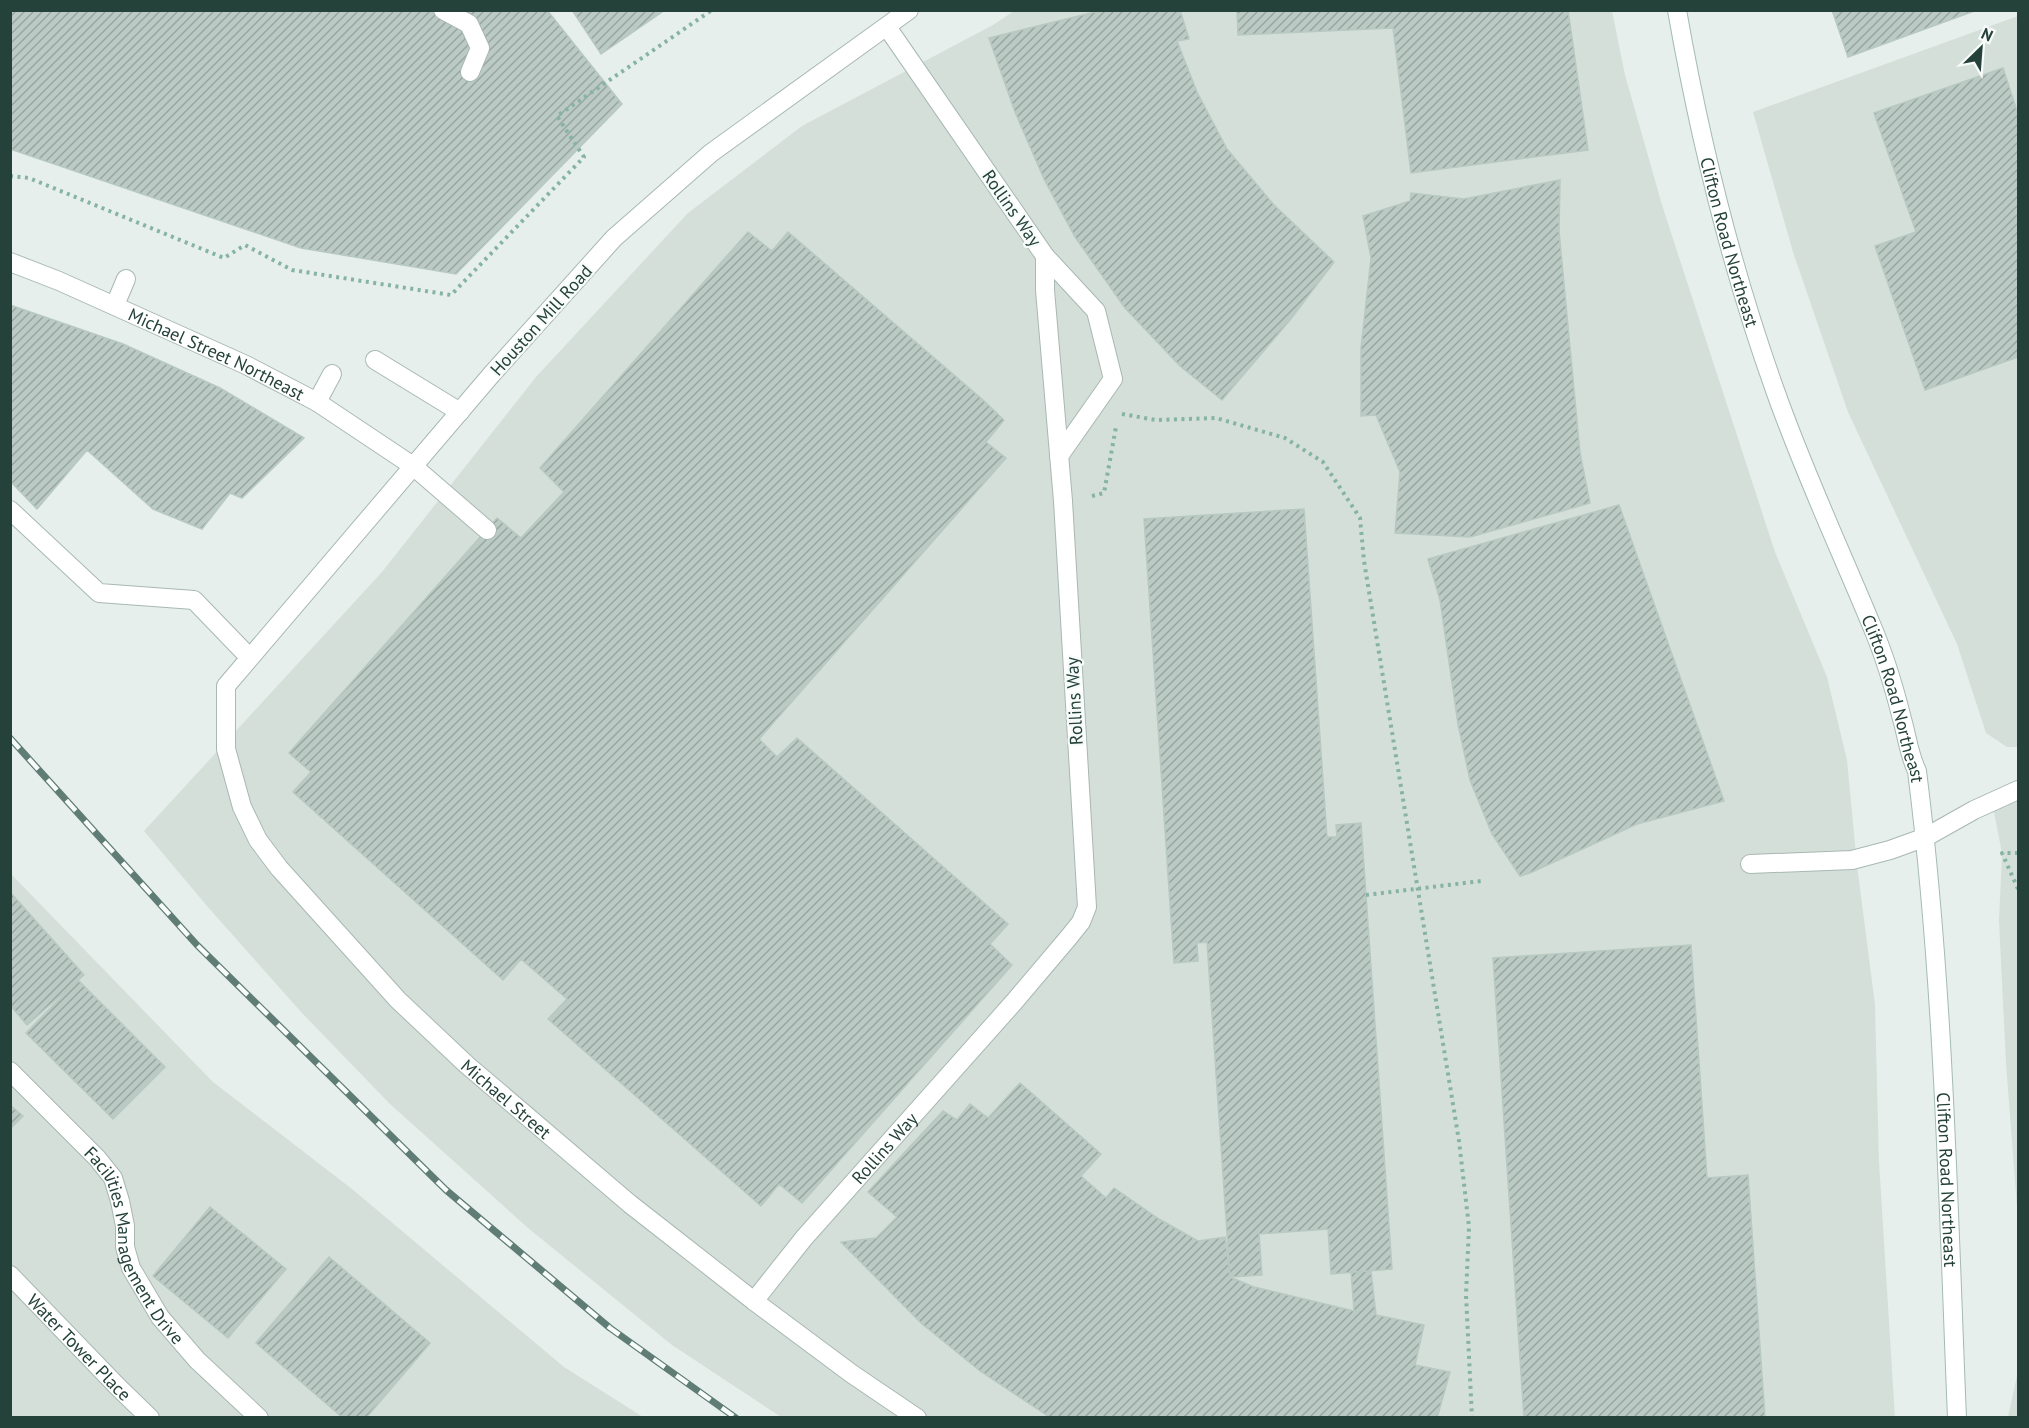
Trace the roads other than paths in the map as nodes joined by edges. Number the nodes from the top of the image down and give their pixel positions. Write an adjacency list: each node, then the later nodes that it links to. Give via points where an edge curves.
1 (443, 10): 5 (street, via 469,24 480,48)
2 (909, 10): 4 (street, Houston Mill Road)
3 (1677, 10): 21 (street, Clifton Road Northeast, via 1705,151 1745,302 1776,394 1888,673 1917,771)
4 (887, 27): 6 (street, Rollins Way); 13 (street, Houston Mill Road, via 711,153 614,238)
5 (470, 72)
6 (1045, 256): 14 (street, Rollins Way); 14 (street, via 1096,310 1113,379)
7 (10, 262): 9 (street, Michael Street Northeast)
8 (126, 279): 9 (street)
9 (115, 305): 12 (street, Michael Street Northeast)
10 (375, 360): 13 (street)
11 (332, 374): 12 (street)
12 (317, 402): 15 (street, Michael Street Northeast)
13 (460, 412): 15 (street, Houston Mill Road)
14 (1059, 456): 25 (street, Rollins Way, via 1085,914 1021,994 804,1238)
15 (413, 466): 17 (street, Michael Street Northeast); 18 (street, Houston Mill Road)
16 (10, 510): 18 (street, via 99,593 194,600)
17 (487, 530)
18 (249, 657): 19 (street, Houston Mill Road)
19 (226, 686): 25 (street, Michael Street, via 226,749 242,807 258,840 279,868 398,1000 467,1065 630,1204)
20 (2019, 790): 21 (street)
21 (1926, 837): 22 (street, via 1852,860); 29 (street, Clifton Road Northeast, via 1938,997)
22 (1750, 864)
23 (10, 1071): 27 (street, Facilities Management Drive, via 97,1158 112,1179 120,1202 131,1268 160,1317 197,1360)
24 (10, 1275): 26 (street, Water Tower Place)
25 (754, 1301): 28 (street, Michael Street)
26 (150, 1418)
27 (259, 1418)
28 (917, 1418)
29 (1957, 1418)

